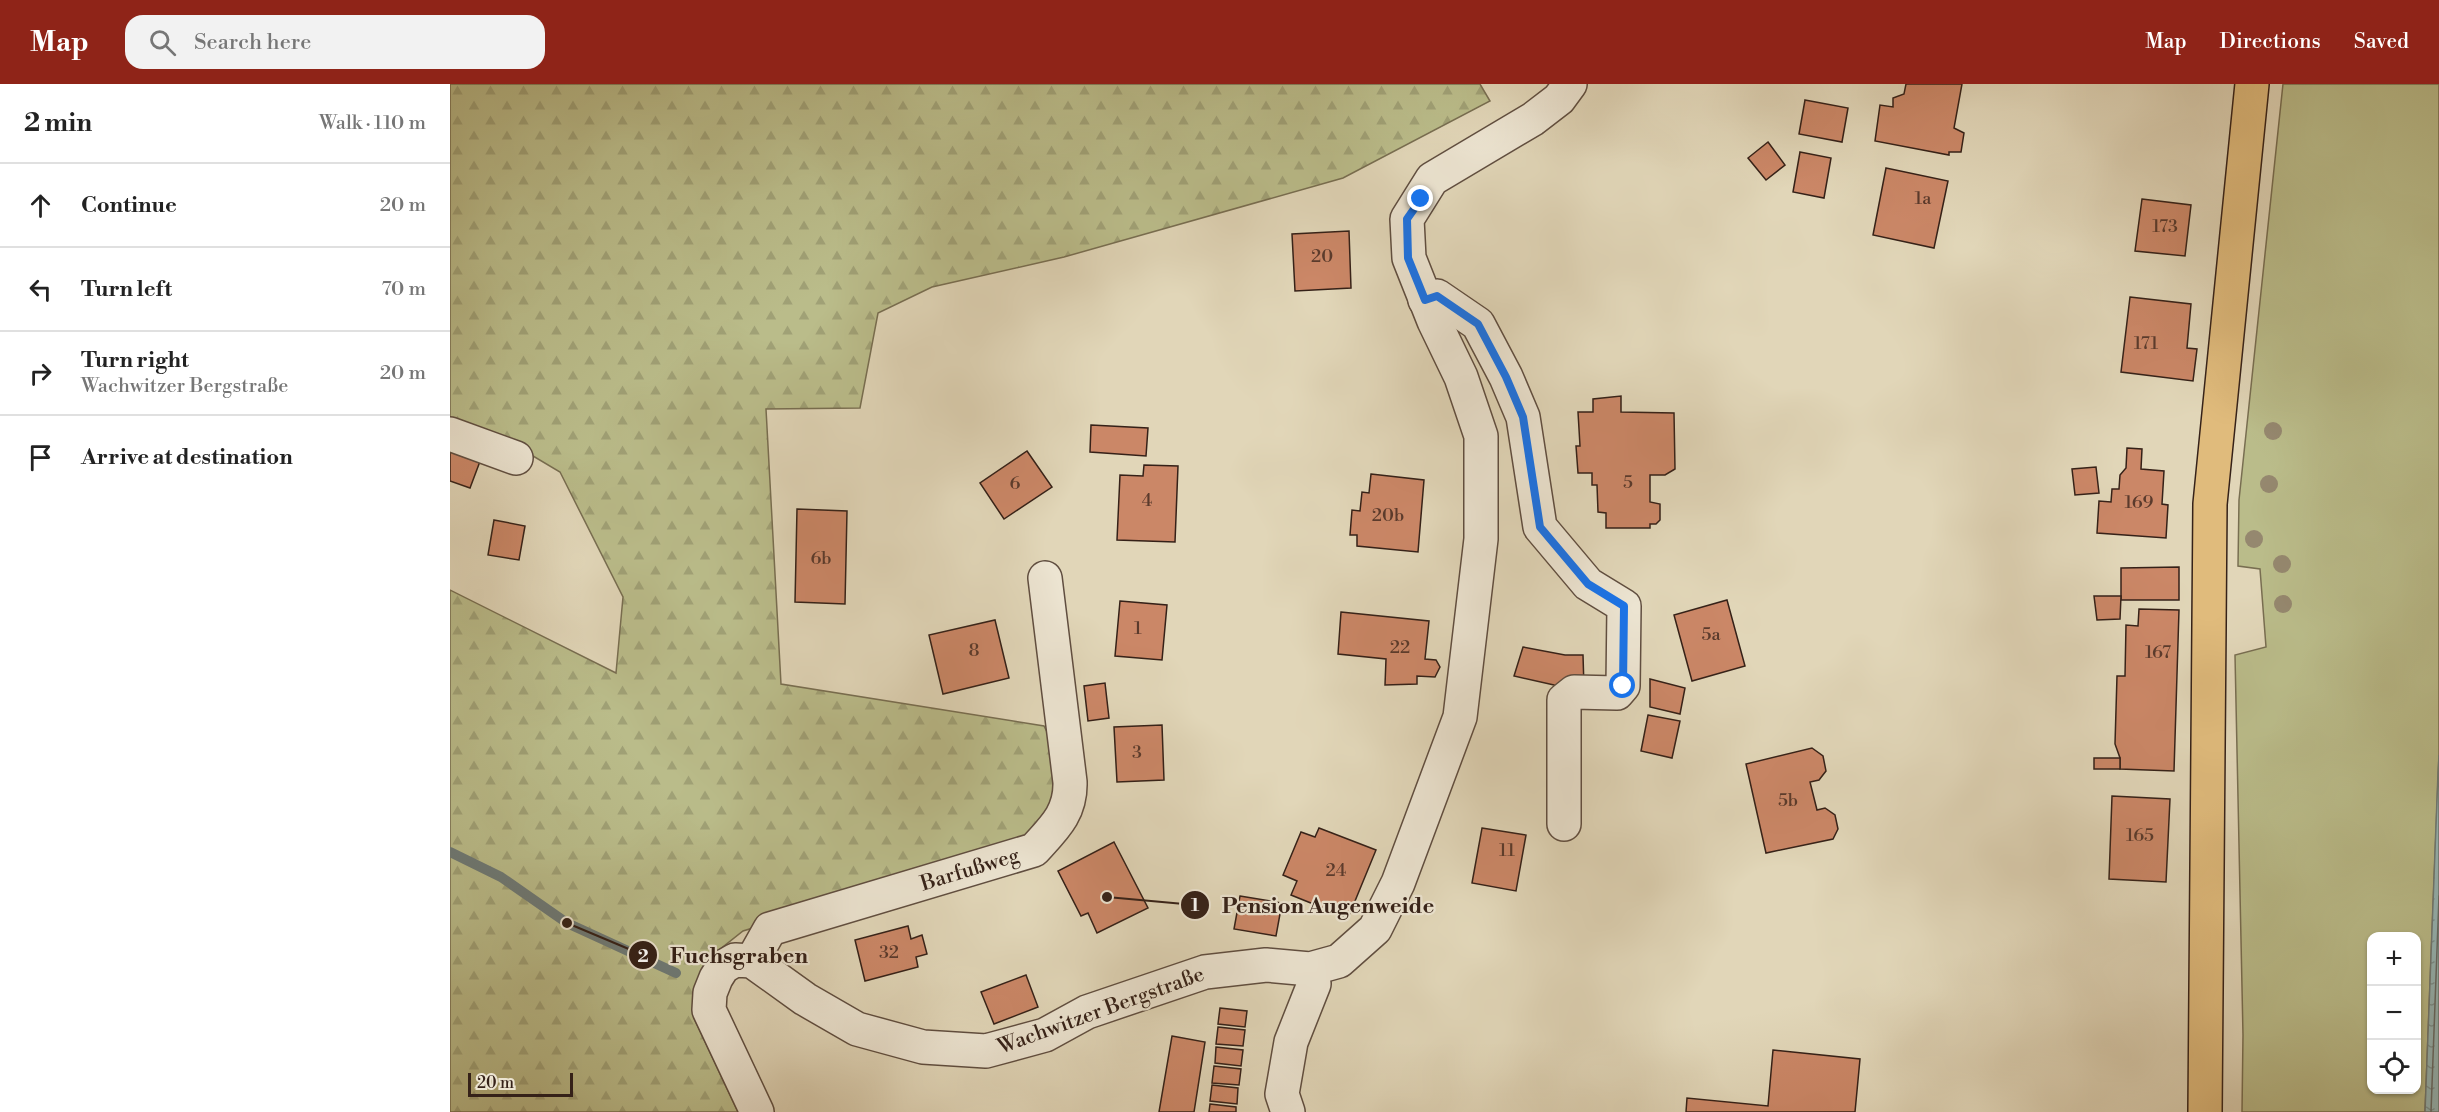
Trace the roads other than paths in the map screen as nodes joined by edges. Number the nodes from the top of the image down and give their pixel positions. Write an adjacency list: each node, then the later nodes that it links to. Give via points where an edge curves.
1 (1570, 84): 3 (street, Wachwitzer Bergstraße, via 1559,99 1533,119 1432,179 1407,219 1408,258)
2 (2252, 84): 12 (main road, via 2210,504)
3 (1425, 300): 7 (street, via 1437,296 1478,324 1523,417 1540,527 1588,584 1624,606 1623,686 1617,693 1574,692 1564,700); 9 (street, Wachwitzer Bergstraße, via 1461,377 1481,435 1481,539 1460,717 1398,883 1376,929 1339,961)
4 (450, 434): 5 (street)
5 (516, 458)
6 (1045, 578): 8 (street, Barfußweg, via 1070,782 1070,798 1059,822 1034,850 770,929)
7 (1564, 824)
8 (752, 961): 9 (street, Wachwitzer Bergstraße, via 805,999 857,1029 923,1047 986,1051 1045,1035 1087,1012 1205,972 1266,965); 10 (street, via 735,960 723,967 710,993 710,1010)
9 (1310, 969): 11 (street, via 1314,984 1291,1042 1282,1094)
10 (757, 1112)
11 (1288, 1112)
12 (2205, 1112)

